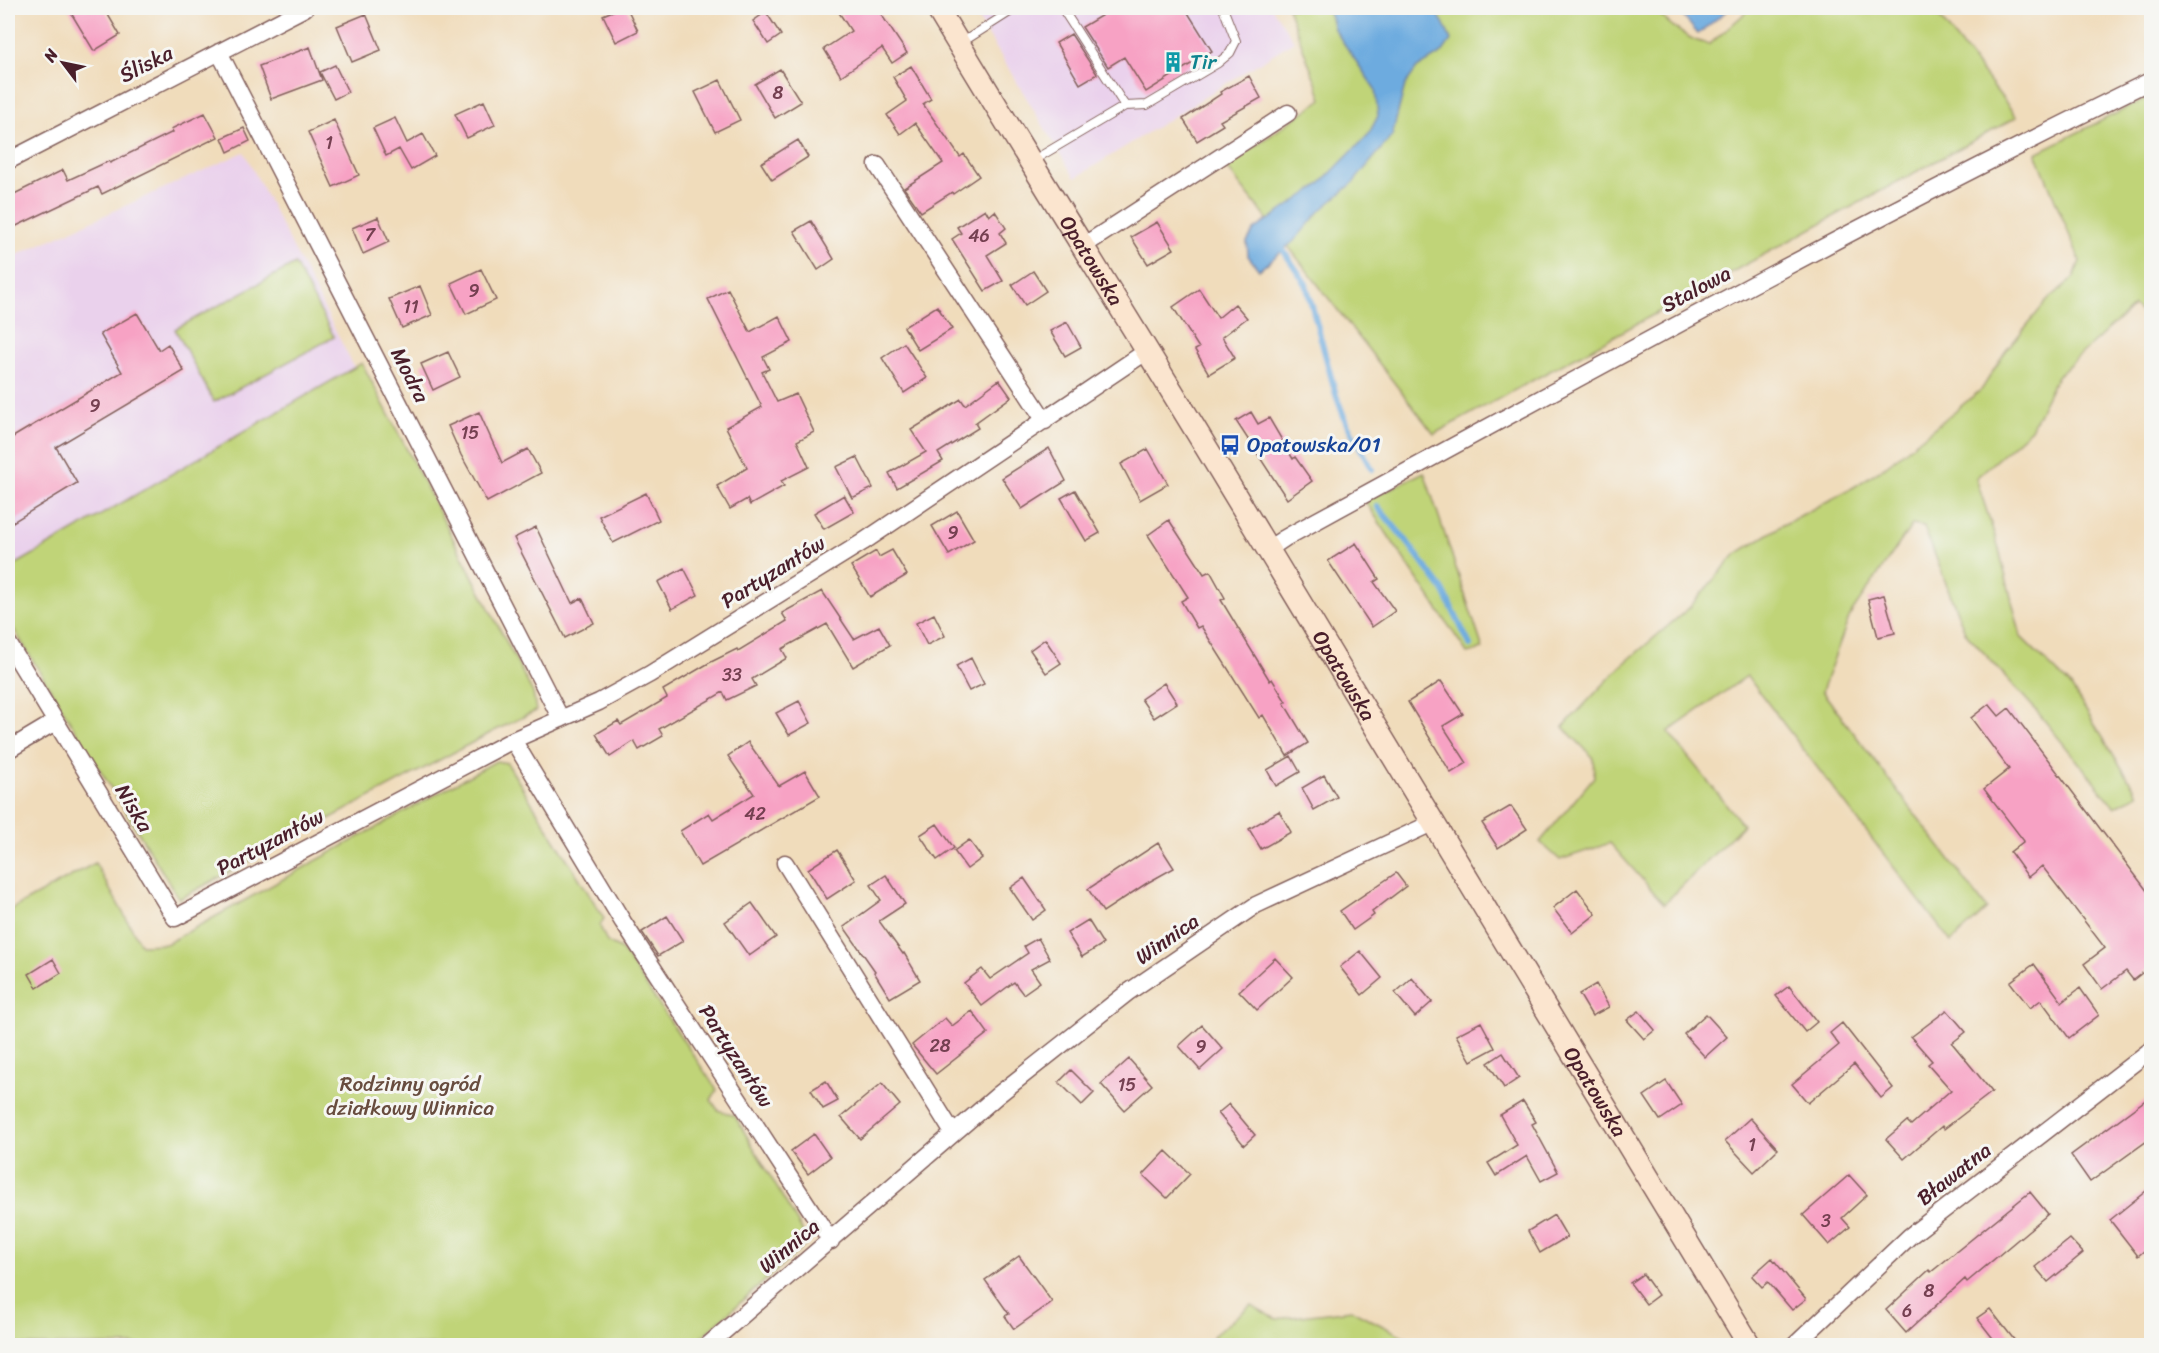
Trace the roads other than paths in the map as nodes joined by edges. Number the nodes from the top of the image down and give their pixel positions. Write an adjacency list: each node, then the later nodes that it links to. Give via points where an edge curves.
1 (305, 8): 6 (street, Śliska)
2 (936, 8): 7 (street, Opatowska)
3 (1016, 8): 7 (lane)
4 (1062, 8): 10 (lane)
5 (1223, 8): 10 (lane, via 1236,41 1230,52 1147,105)
6 (284, 12): 8 (street, Śliska)
7 (959, 45): 13 (street, Opatowska)
8 (219, 52): 12 (street, Śliska); 20 (street, Modra)
9 (2151, 80): 18 (street, Stalowa, via 1663,331)
10 (1125, 106): 13 (lane)
11 (1288, 113): 15 (street)
12 (8, 160)
13 (1029, 163): 15 (street, Opatowska)
14 (877, 165): 17 (street)
15 (1083, 246): 16 (street, Opatowska)
16 (1147, 351): 17 (street, Partyzantów); 18 (street, Opatowska)
17 (1045, 421): 20 (street, Partyzantów, via 863,542 650,674)
18 (1267, 550): 24 (street, Opatowska)
19 (8, 644): 21 (street, Niska)
20 (561, 719): 22 (street, Partyzantów)
21 (55, 722): 23 (street); 26 (street, Niska)
22 (513, 740): 26 (street, Partyzantów); 29 (street, Partyzantów, via 623,922)
23 (8, 750)
24 (1432, 823): 28 (street, Winnica, via 1256,905 1127,993); 31 (street, Opatowska)
25 (785, 863): 28 (street)
26 (175, 918)
27 (2151, 1049): 32 (street, Bławatna, via 1910,1236)
28 (953, 1133): 29 (street, Winnica)
29 (831, 1240): 30 (street, Winnica)
30 (707, 1346)
31 (1750, 1346)
32 (1794, 1346)

